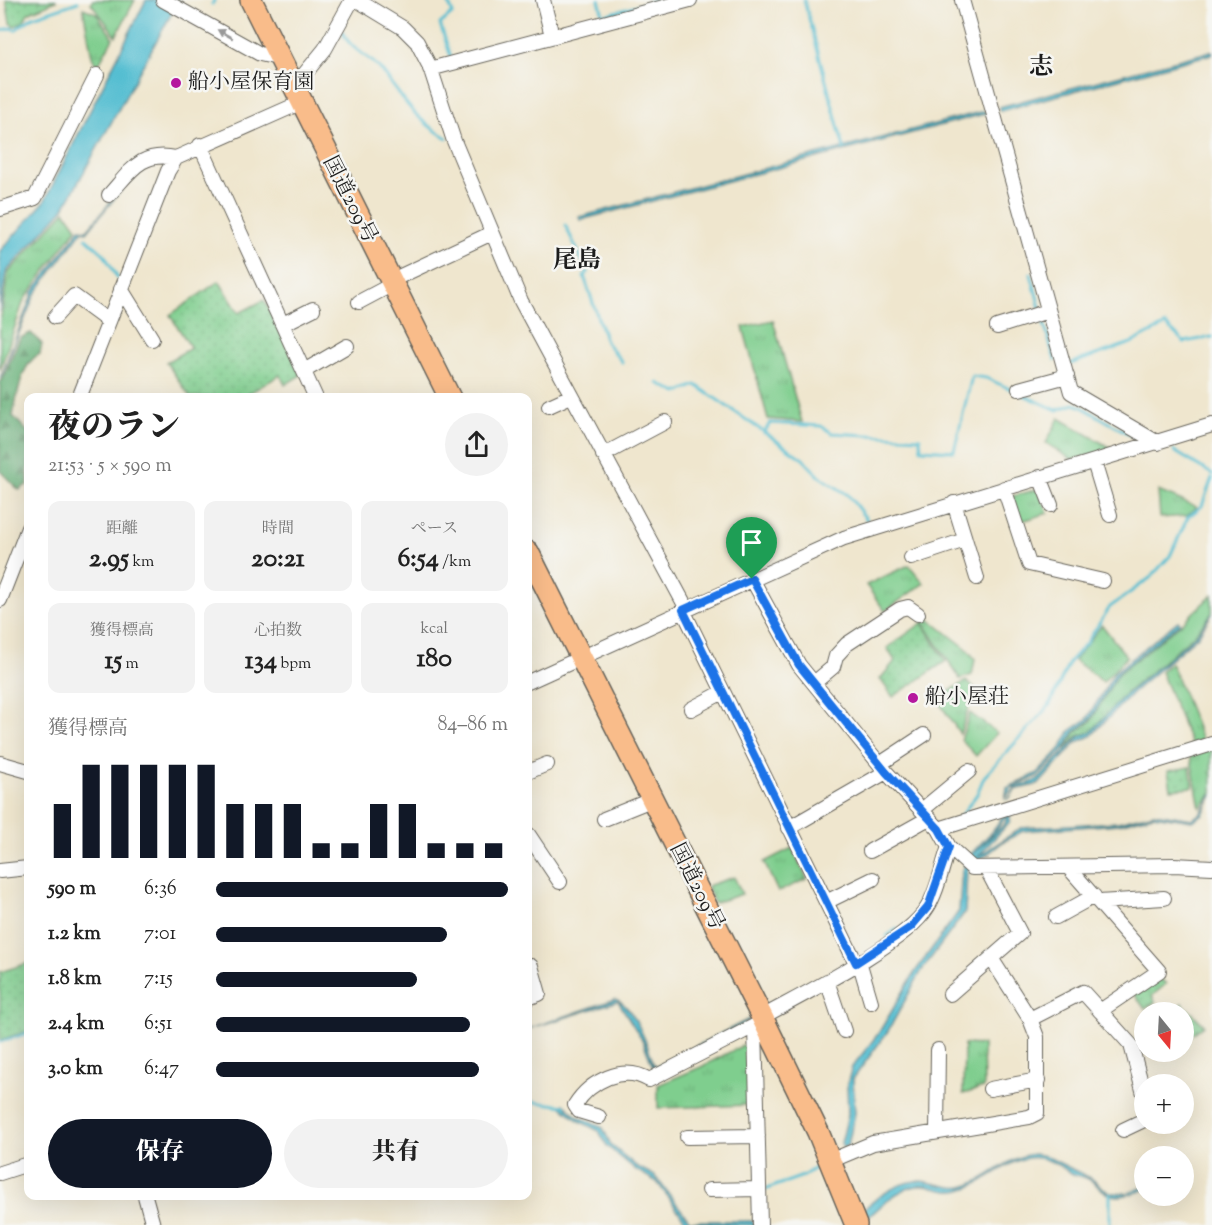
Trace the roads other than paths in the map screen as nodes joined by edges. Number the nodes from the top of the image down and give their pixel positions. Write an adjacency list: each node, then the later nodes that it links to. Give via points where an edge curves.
1 (163, 0): 10 (street, one-way to 1, via 260,54)
2 (250, 0): 10 (highway, 国道209号)
3 (352, 0): 13 (street)
4 (357, 0): 11 (street, via 403,28 417,42)
5 (543, 0): 9 (street)
6 (690, 0): 8 (street)
7 (962, 0): 23 (street)
8 (668, 3): 9 (street)
9 (552, 36): 11 (street)
10 (278, 58): 13 (highway, 国道209号)
11 (430, 69): 18 (street, via 454,141)
12 (98, 75): 17 (street, via 35,198)
13 (296, 95): 14 (street); 19 (highway, 国道209号)
14 (201, 145): 15 (street); 26 (street)
15 (176, 158): 16 (street, via 146,158); 20 (street)
16 (109, 195)
17 (0, 209)
18 (492, 233): 19 (street); 36 (street, via 520,301)
19 (391, 283): 21 (street); 35 (highway, 国道209号)
20 (121, 289): 25 (street); 28 (street)
21 (358, 302)
22 (313, 309): 26 (street)
23 (1048, 311): 27 (street); 31 (street)
24 (55, 317): 25 (street, via 74,296)
25 (108, 321): 33 (street)
26 (283, 324): 30 (street)
27 (998, 327)
28 (152, 339)
29 (346, 346): 30 (street)
30 (304, 371): 34 (street)
31 (1067, 376): 32 (street); 40 (street, via 1071,392)
32 (1019, 389)
33 (81, 393)
34 (314, 393)
35 (447, 393)
36 (572, 396): 37 (street); 41 (street)
37 (549, 406)
38 (665, 422): 41 (street)
39 (1212, 425): 40 (street)
40 (1158, 443): 42 (street)
41 (603, 455): 56 (street)
42 (1094, 462): 43 (street); 47 (street)
43 (1040, 477): 44 (street); 46 (street)
44 (1004, 488): 45 (street); 54 (street, via 1029,564)
45 (954, 503): 49 (street); 53 (street, via 860,532)
46 (1051, 505)
47 (1110, 515)
48 (24, 538): 55 (street)
49 (965, 540): 50 (street); 52 (street)
50 (911, 558)
51 (532, 560): 58 (highway, 国道209号)
52 (976, 578)
53 (752, 579): 56 (street); 60 (street, via 799,665)
54 (1103, 581)
55 (2, 593)
56 (685, 610): 58 (street); 61 (street)
57 (918, 614): 60 (street, via 908,607 900,609 847,644 836,656 833,667)
58 (580, 657): 59 (street); 71 (highway, 国道209号)
59 (532, 680)
60 (814, 683): 67 (street)
61 (723, 692): 62 (street); 74 (street)
62 (691, 709)
63 (924, 735): 67 (street)
64 (1212, 744): 75 (street)
65 (0, 764): 68 (street)
66 (547, 764): 69 (street)
67 (883, 768): 72 (street); 74 (street)
68 (24, 770)
69 (532, 770)
70 (969, 771): 72 (street)
71 (651, 800): 73 (street); 99 (highway, 国道209号)
72 (926, 814): 75 (street); 78 (street)
73 (604, 819)
74 (789, 828): 88 (street)
75 (939, 829): 77 (street)
76 (532, 842): 85 (street)
77 (949, 847): 82 (street, via 972,868); 91 (street, via 928,907 911,927)
78 (870, 851)
79 (1068, 867): 80 (street); 82 (street); 87 (street)
80 (1212, 867)
81 (24, 868): 83 (street)
82 (986, 868): 90 (street, via 1020,933)
83 (0, 871)
84 (873, 879): 88 (street)
85 (560, 882)
86 (1164, 898): 87 (street)
87 (1096, 899): 89 (street); 97 (street, via 1159,971)
88 (826, 902): 91 (street)
89 (1056, 917)
90 (991, 958): 94 (street); 98 (street)
91 (857, 962): 93 (street); 96 (street)
92 (532, 970): 95 (street, via 539,994)
93 (827, 981): 99 (street); 100 (street)
94 (950, 994)
95 (532, 997)
96 (871, 1002)
97 (1100, 1011): 98 (street, via 1083,992); 102 (street, via 1131,1045)
98 (1030, 1019): 103 (street, via 1036,1037)
99 (761, 1021): 105 (street, via 650,1080 630,1073 595,1083 575,1105 579,1111); 109 (street); 111 (highway, 国道209号)
100 (844, 1031)
101 (938, 1050): 108 (street)
102 (1139, 1074)
103 (1038, 1080): 104 (street); 108 (street, via 1037,1113)
104 (990, 1089)
105 (599, 1117)
106 (1134, 1125): 107 (street)
107 (1123, 1130)
108 (937, 1132): 111 (street, via 873,1143)
109 (758, 1136): 110 (street); 114 (street)
110 (687, 1137)
111 (830, 1161): 119 (highway, 国道209号)
112 (24, 1165): 113 (street)
113 (0, 1173)
114 (759, 1189): 115 (street); 118 (street)
115 (709, 1190)
116 (146, 1200): 117 (street)
117 (153, 1225)
118 (760, 1225)
119 (856, 1225)

